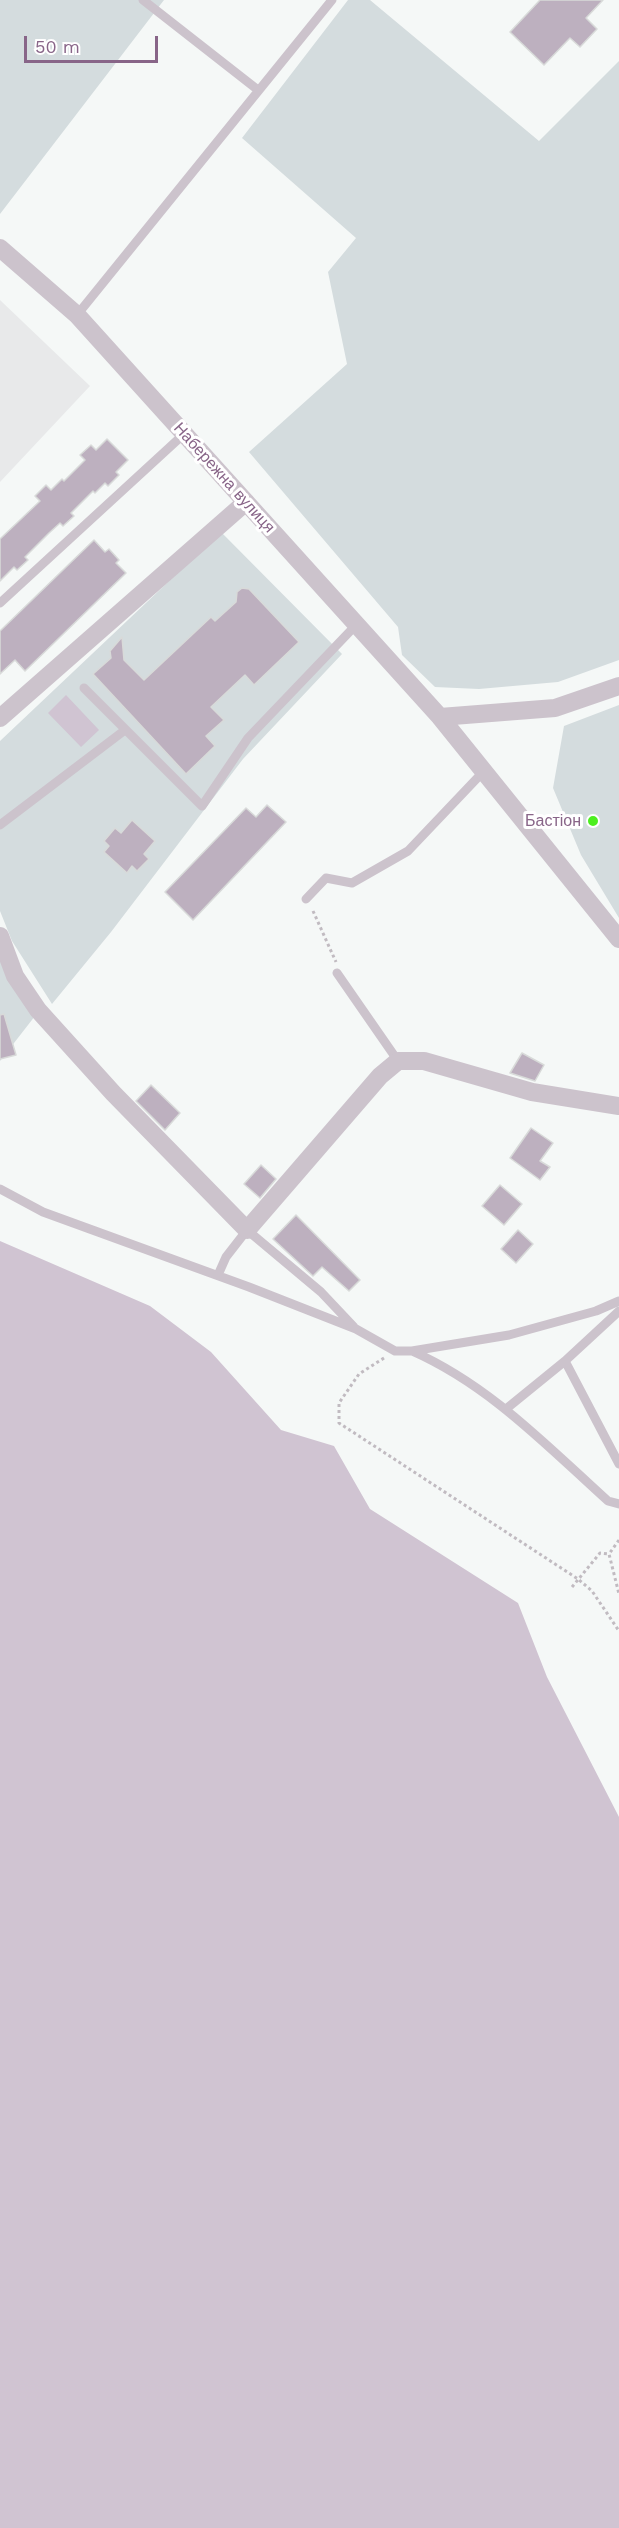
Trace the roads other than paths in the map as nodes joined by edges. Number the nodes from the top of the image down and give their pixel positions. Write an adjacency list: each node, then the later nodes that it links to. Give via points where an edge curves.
1 (143, 0): 3 (lane)
2 (332, 0): 3 (lane)
3 (258, 90): 5 (lane)
4 (0, 248): 5 (street, Набережна вулиця)
5 (77, 315): 6 (street, Набережна вулиця)
6 (184, 434): 7 (street, Набережна вулиця); 8 (lane)
7 (246, 502): 9 (street, Набережна вулиця); 13 (street)
8 (0, 603)
9 (356, 625): 12 (street, Набережна вулиця); 14 (lane, via 248,738 202,806)
10 (619, 686): 12 (street, via 555,708)
11 (84, 688): 14 (lane)
12 (440, 717): 15 (street, Набережна вулиця)
13 (0, 718)
14 (125, 729): 16 (lane)
15 (483, 772): 17 (lane, via 408,851 352,883 326,878); 19 (street, Набережна вулиця)
16 (0, 825)
17 (306, 899)
18 (0, 936): 24 (street, via 15,976 38,1010)
19 (619, 939)
20 (337, 973): 21 (lane)
21 (398, 1061): 22 (street, via 424,1061 532,1092); 24 (street, via 380,1076)
22 (619, 1106)
23 (0, 1189): 25 (lane, via 42,1212)
24 (247, 1230): 25 (lane, via 226,1257); 28 (lane, via 321,1292)
25 (218, 1275): 28 (lane)
26 (619, 1301): 29 (lane, via 509,1335)
27 (619, 1311): 30 (lane)
28 (356, 1329): 29 (lane, via 395,1351)
29 (412, 1351): 31 (lane, via 460,1375)
30 (564, 1361): 31 (lane); 32 (lane)
31 (506, 1409): 33 (lane, via 608,1501)
32 (619, 1464)
33 (619, 1504)

